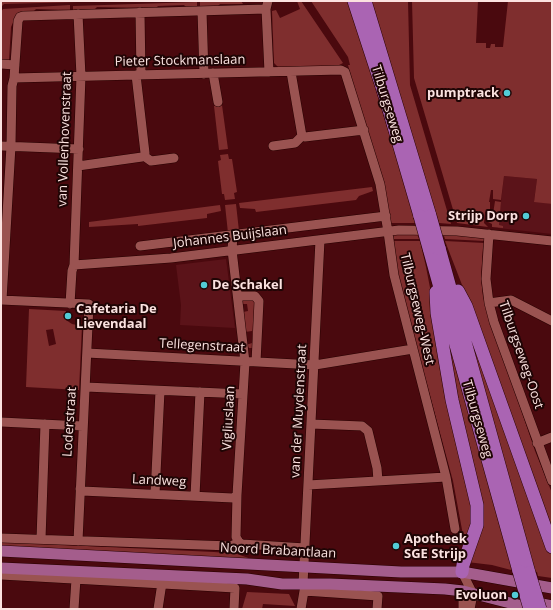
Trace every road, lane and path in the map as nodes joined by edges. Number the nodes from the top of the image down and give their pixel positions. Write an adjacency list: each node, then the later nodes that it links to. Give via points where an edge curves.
1 (354, 1): 28 (highway, Tilburgseweg)
2 (365, 1): 28 (highway, Tilburgseweg)
3 (267, 5): 4 (street); 9 (street)
4 (202, 11): 5 (street); 13 (street)
5 (140, 12): 6 (street); 14 (street)
6 (78, 14): 8 (street, via 20,17); 15 (street, van Vollenhovenstraat)
7 (1, 64): 8 (street)
8 (15, 65): 16 (street)
9 (269, 72): 10 (street, Pieter Stockmanslaan); 12 (street, Pieter Stockmanslaan)
10 (291, 72): 11 (street, Pieter Stockmanslaan); 19 (street)
11 (345, 72): 18 (street, Tilburgseweg-West)
12 (213, 73): 13 (street, Pieter Stockmanslaan); 17 (street)
13 (204, 74): 14 (street, Pieter Stockmanslaan)
14 (139, 75): 15 (street, Pieter Stockmanslaan); 24 (street)
15 (81, 76): 16 (street, Pieter Stockmanslaan); 23 (street, van Vollenhovenstraat)
16 (14, 78): 21 (street)
17 (218, 102)
18 (364, 130): 19 (street); 27 (street, Tilburgseweg-West, via 380,184)
19 (302, 136): 22 (street, via 295,143)
20 (1, 146): 21 (street)
21 (11, 146): 23 (street); 39 (street)
22 (273, 146)
23 (79, 149): 26 (street, van Vollenhovenstraat)
24 (144, 156): 25 (street, via 151,161); 26 (street)
25 (174, 158)
26 (78, 166): 37 (street, van Vollenhovenstraat)
27 (386, 216): 29 (street, Tilburgseweg-West); 31 (street, Johannes Buijslaan)
28 (425, 216): 36 (highway, Tilburgseweg, bridge)
29 (388, 232): 30 (street, via 415,230); 32 (street, Johannes Buijslaan); 43 (street, Tilburgseweg-West, via 394,275)
30 (489, 234): 33 (street); 40 (street, Tilburgseweg-Oost, via 486,279)
31 (233, 235): 34 (street, Johannes Buijslaan); 35 (street, Vigliuslaan)
32 (320, 240): 35 (street, Johannes Buijslaan); 47 (street, van der Muydenstraat)
33 (552, 241)
34 (140, 246)
35 (232, 250): 37 (street, Johannes Buijslaan); 38 (street, Vigliuslaan)
36 (439, 265): 71 (highway, via 466,306); 76 (highway, via 437,313 452,400 477,505 477,525 462,565); 77 (highway, Tilburgseweg)
37 (74, 266): 41 (street)
38 (238, 296): 45 (street, Vigliuslaan); 46 (street, via 255,296 259,301)
39 (2, 300): 41 (street)
40 (489, 303): 42 (street, via 511,300); 57 (street, Tilburgseweg-Oost)
41 (70, 304): 44 (street, Loderstraat, via 89,304)
42 (552, 321)
43 (413, 349): 47 (street, Tellegenstraat); 58 (street, Tilburgseweg-West)
44 (87, 353): 45 (street, Tellegenstraat); 48 (street, Loderstraat)
45 (245, 362): 46 (street, Tellegenstraat); 51 (street, Vigliuslaan)
46 (256, 362): 47 (street, Tellegenstraat)
47 (315, 365): 54 (street, van der Muydenstraat)
48 (86, 387): 49 (street); 55 (street, Loderstraat)
49 (160, 391): 50 (street); 63 (street)
50 (200, 392): 51 (street); 65 (street)
51 (243, 394): 64 (street, Vigliuslaan)
52 (1, 422): 53 (street)
53 (45, 424): 55 (street); 68 (street)
54 (311, 424): 59 (street, via 362,426 368,431); 61 (street, van der Muydenstraat)
55 (83, 426): 62 (street, Loderstraat)
56 (552, 437): 57 (street)
57 (537, 443): 60 (street, Tilburgseweg-Oost)
58 (446, 477): 59 (street); 66 (street, Tilburgseweg-West)
59 (378, 481): 61 (street)
60 (552, 481)
61 (308, 485): 72 (street, van der Muydenstraat)
62 (80, 489): 63 (street, Landweg); 69 (street, Loderstraat)
63 (155, 494): 65 (street, Landweg)
64 (237, 495): 65 (street, Landweg, via 233,498); 70 (street, Vigliuslaan)
65 (195, 496)
66 (455, 529)
67 (1, 538): 68 (street, Noord Brabantlaan)
68 (41, 539): 69 (street, Noord Brabantlaan)
69 (78, 541): 70 (street, Noord Brabantlaan, via 231,546)
70 (238, 542): 72 (street, Noord Brabantlaan)
71 (552, 547)
72 (305, 548): 74 (street, van der Muydenstraat)
73 (1, 551): 74 (main road, Noord Brabantlaan)
74 (303, 566): 76 (main road, Noord Brabantlaan, via 401,572); 81 (street, van der Muydenstraat)
75 (1, 568): 81 (main road, via 247,579)
76 (462, 572): 82 (main road, Noord Brabantlaan); 83 (main road)
77 (524, 572): 93 (highway, Tilburgseweg, bridge); 95 (highway, Tilburgseweg, bridge)
78 (1, 575): 79 (street)
79 (76, 579): 80 (street); 86 (street)
80 (162, 583): 87 (street); 88 (street, via 236,588)
81 (304, 588): 83 (main road, via 385,586); 89 (street, van der Muydenstraat); 90 (street, via 378,596)
82 (552, 588)
83 (468, 592): 84 (main road); 91 (street); 92 (street)
84 (502, 602): 85 (main road, via 518,600); 94 (main road)
85 (552, 606)
86 (74, 609)
87 (158, 609)
88 (234, 609)
89 (301, 609)
90 (377, 609)
91 (463, 609)
92 (470, 609)
93 (530, 609)
94 (534, 609)
95 (540, 609)

